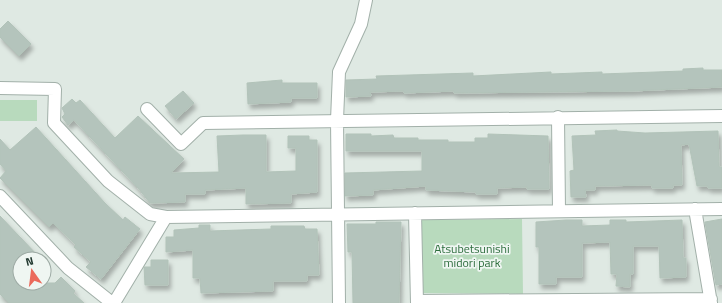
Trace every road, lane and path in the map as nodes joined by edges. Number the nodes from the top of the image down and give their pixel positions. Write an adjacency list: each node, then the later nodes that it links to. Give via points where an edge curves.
1 (366, 0): 6 (street, via 361,24 339,72)
2 (0, 88): 13 (street, via 55,89 54,123 108,181 150,214)
3 (147, 109): 6 (street, via 181,144 203,123)
4 (722, 116): 5 (street)
5 (558, 117): 6 (street); 10 (street)
6 (337, 120): 12 (street)
7 (0, 196): 16 (street, via 68,268)
8 (722, 209): 9 (street)
9 (695, 210): 10 (street); 14 (street)
10 (559, 211): 11 (street)
11 (415, 213): 12 (street); 15 (street)
12 (338, 215): 13 (street); 17 (street)
13 (166, 217): 16 (street)
14 (711, 301): 15 (street)
15 (417, 302)
16 (113, 303)
17 (339, 303)

